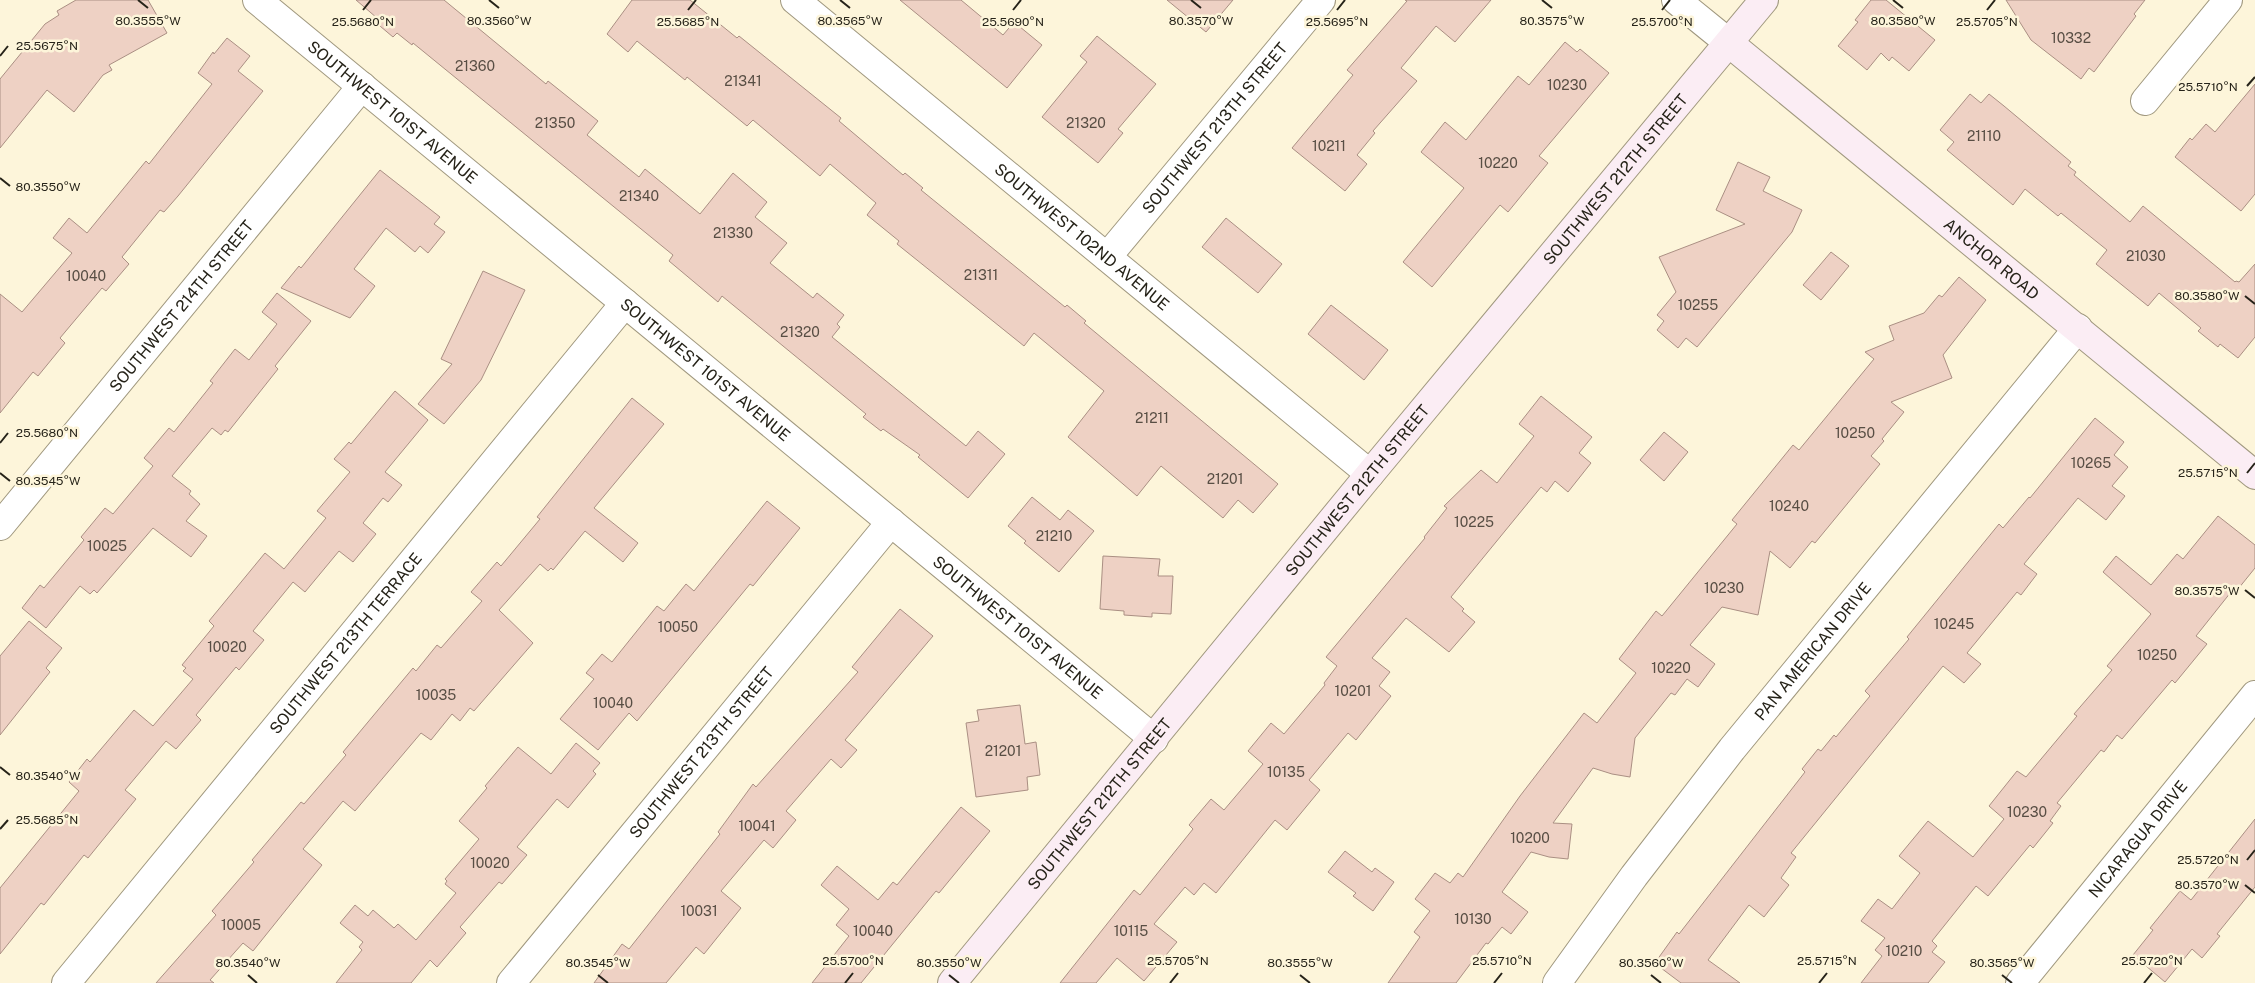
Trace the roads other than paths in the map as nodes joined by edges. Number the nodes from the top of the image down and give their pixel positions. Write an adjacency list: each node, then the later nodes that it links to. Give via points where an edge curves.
1 (256, 0): 8 (street, SOUTHWEST 101ST AVENUE)
2 (795, 0): 10 (street, SOUTHWEST 102ND AVENUE)
3 (1321, 0): 10 (street, SOUTHWEST 213TH STREET)
4 (1676, 0): 7 (street)
5 (1764, 0): 7 (street, SOUTHWEST 212TH STREET)
6 (2228, 0): 9 (street)
7 (1729, 43): 12 (street, ANCHOR ROAD); 13 (street, SOUTHWEST 212TH STREET)
8 (362, 86): 11 (street, SOUTHWEST 101ST AVENUE); 16 (street, SOUTHWEST 214TH STREET)
9 (2145, 101)
10 (1107, 256): 13 (street, SOUTHWEST 102ND AVENUE)
11 (625, 302): 15 (street, SOUTHWEST 101ST AVENUE); 19 (street, SOUTHWEST 213TH TERRACE)
12 (2078, 328): 14 (street, ANCHOR ROAD); 22 (street, PAN AMERICAN DRIVE, via 1738,742 1629,882)
13 (1370, 474): 18 (street, SOUTHWEST 212TH STREET)
14 (2255, 476)
15 (891, 522): 18 (street, SOUTHWEST 101ST AVENUE); 20 (street, SOUTHWEST 213TH STREET)
16 (0, 526)
17 (2255, 694): 23 (street, NICARAGUA DRIVE)
18 (1154, 739): 21 (street, SOUTHWEST 212TH STREET)
19 (66, 983)
20 (511, 983)
21 (952, 983)
22 (1557, 983)
23 (2020, 983)

